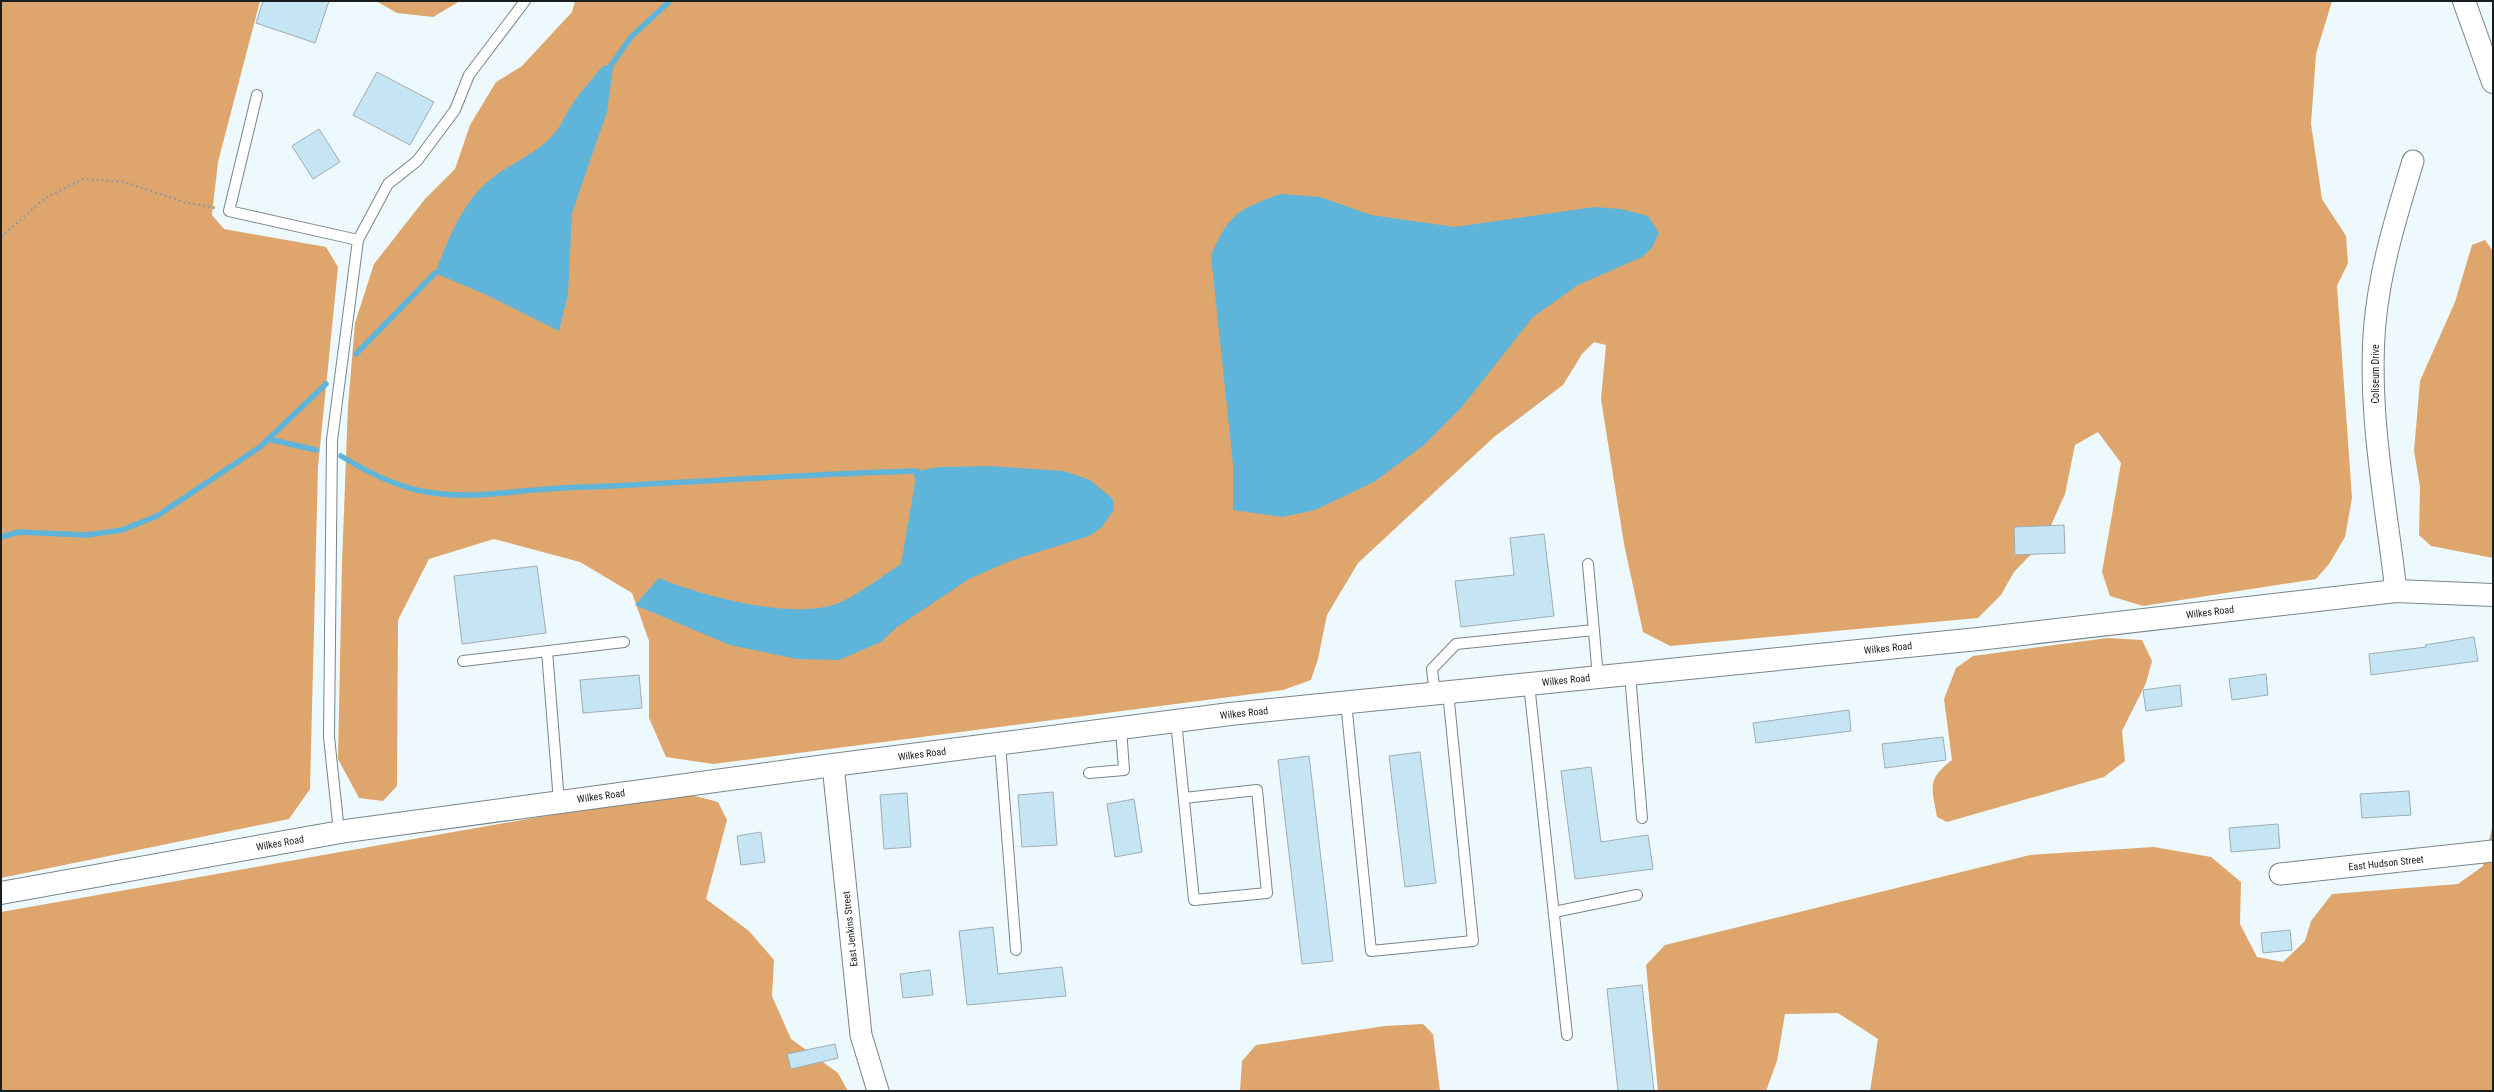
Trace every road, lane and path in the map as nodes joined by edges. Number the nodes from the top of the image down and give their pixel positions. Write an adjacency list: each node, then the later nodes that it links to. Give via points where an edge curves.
1 (526, 1): 8 (lane, via 469,75 455,110 417,161 388,184)
2 (2464, 1): 3 (street)
3 (2493, 82)
4 (257, 95): 6 (lane)
5 (2413, 162): 10 (street, Coliseum Drive, via 2389,242 2375,323 2374,403)
6 (229, 211): 7 (path, via 184,202 124,182 83,180 45,198); 8 (lane)
7 (1, 237)
8 (358, 240): 29 (lane, via 332,440 329,737)
9 (1588, 564): 12 (lane)
10 (2396, 591): 11 (street, Wilkes Road); 16 (street, Wilkes Road, via 1978,639)
11 (2493, 595)
12 (1594, 630): 17 (lane); 19 (lane, via 1456,644 1432,669)
13 (624, 642): 14 (lane)
14 (547, 651): 15 (lane); 27 (lane)
15 (462, 661)
16 (1630, 674): 17 (street, Wilkes Road); 28 (lane)
17 (1598, 677): 18 (street, Wilkes Road)
18 (1529, 684): 19 (street, Wilkes Road); 34 (lane)
19 (1442, 693): 20 (street, Wilkes Road); 20 (lane, via 1473,941 1371,951)
20 (1346, 702): 21 (street, Wilkes Road)
21 (1176, 721): 22 (street, Wilkes Road); 26 (lane)
22 (1121, 728): 23 (street, Wilkes Road); 25 (lane, via 1124,770)
23 (1000, 744): 24 (street, Wilkes Road); 35 (lane)
24 (833, 765): 27 (street, Wilkes Road); 37 (street, East Jenkins Street, via 861,1035)
25 (1088, 773)
26 (1184, 798): 26 (lane, via 1194,900 1267,893 1257,790)
27 (559, 802): 29 (street, Wilkes Road)
28 (1642, 818)
29 (339, 832): 32 (street, Wilkes Road)
30 (2493, 851): 31 (street, East Hudson Street)
31 (2280, 874)
32 (1, 893)
33 (1637, 895): 34 (lane)
34 (1554, 912): 36 (lane)
35 (1016, 950)
36 (1568, 1035)
37 (878, 1091)

